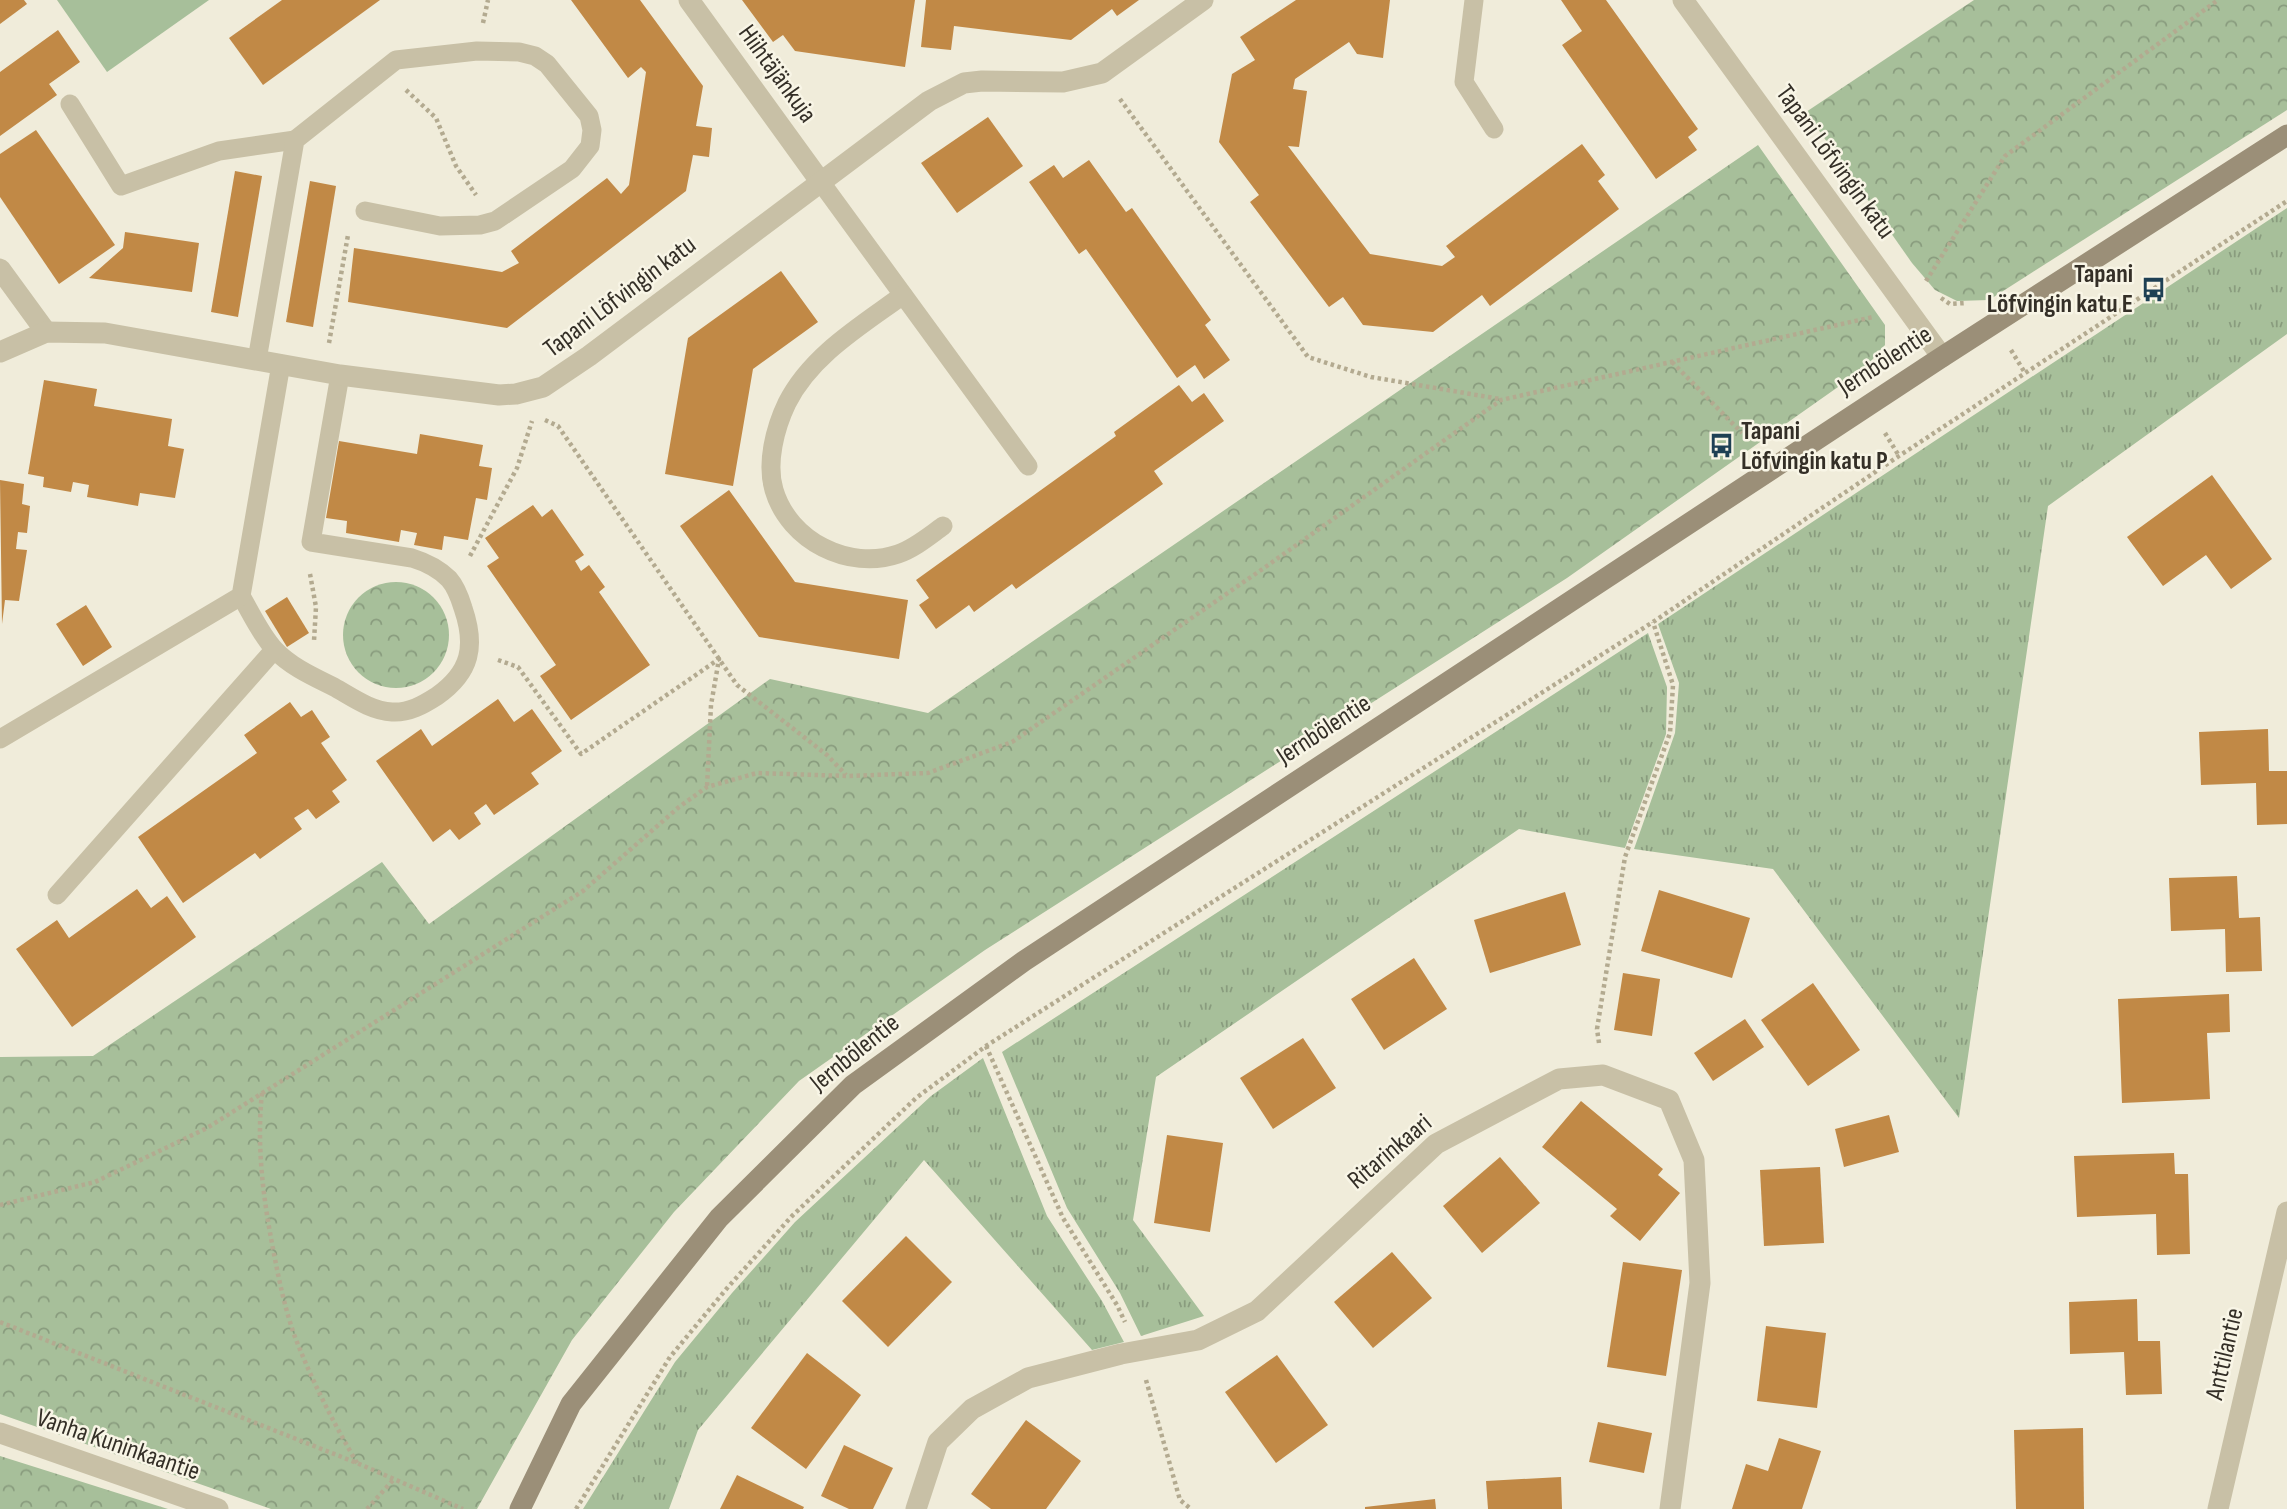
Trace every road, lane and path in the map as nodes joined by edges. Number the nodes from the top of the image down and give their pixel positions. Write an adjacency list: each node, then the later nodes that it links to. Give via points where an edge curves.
1 (689, 0): 12 (street, Hiihtäjänkuja)
2 (1203, 0): 7 (street, Tapani Löfvingin katu)
3 (1474, 0): 9 (lane, via 1464,82)
4 (1683, 0): 18 (street, Tapani Löfvingin katu)
5 (2218, 0): 18 (path, via 2005,156 1925,282)
6 (384, 69): 11 (lane); 15 (path, via 436,118 456,166); 15 (lane, via 396,60 477,51 519,52 547,64 580,102 592,130 582,158)
7 (1102, 74): 12 (street, Tapani Löfvingin katu, via 1063,82 964,83 929,101); 26 (path, via 1308,357 1371,377)
8 (70, 104): 11 (lane, via 121,186 219,152)
9 (1494, 129)
10 (2287, 135): 21 (street, Jernbölentie)
11 (295, 140): 22 (lane)
12 (820, 181): 17 (lane); 25 (street, Tapani Löfvingin katu, via 542,387 499,395)
13 (2287, 201): 33 (path)
14 (365, 212): 15 (lane, via 440,226); 25 (path, via 351,218)
15 (495, 221)
16 (0, 269): 19 (street)
17 (903, 295): 28 (lane); 29 (lane, via 832,349 798,384 774,440 773,484 798,529 813,542 853,558 897,554)
18 (1903, 303): 21 (street, Tapani Löfvingin katu); 23 (path, via 1883,314)
19 (46, 332): 20 (street, Tapani Löfvingin katu); 22 (street, Tapani Löfvingin katu, via 105,333)
20 (0, 352)
21 (1941, 357): 56 (street, Jernbölentie, via 1024,961 853,1085 719,1217 571,1404)
22 (257, 360): 24 (street, Tapani Löfvingin katu)
23 (1671, 362): 26 (path); 27 (path)
24 (281, 364): 25 (street, Tapani Löfvingin katu); 32 (lane)
25 (332, 373): 30 (lane)
26 (1501, 400): 39 (path, via 1012,743 928,773)
27 (1742, 433)
28 (1028, 466)
29 (943, 526)
30 (311, 542): 31 (lane, via 412,558 448,578); 37 (path)
31 (456, 589): 35 (lane); 36 (path, via 517,468 533,415 558,426)
32 (241, 596): 34 (lane); 38 (lane)
33 (1653, 622): 42 (path); 43 (path, via 1673,685 1670,733 1625,857 1597,1029)
34 (274, 650): 37 (lane); 41 (lane)
35 (471, 650): 36 (path, via 518,667 581,754); 37 (lane, via 460,676 435,698 410,710 372,708)
36 (719, 659): 39 (path, via 737,685); 40 (path, via 711,705)
37 (316, 678)
38 (0, 739)
39 (847, 776): 40 (path, via 757,773)
40 (707, 787): 44 (path, via 583,891)
41 (57, 895)
42 (986, 1046): 48 (path, via 1063,1218 1117,1305); 57 (path, via 916,1098 792,1216 728,1287 670,1357)
43 (1603, 1075): 48 (street, Ritarinkaari, via 1559,1079 1436,1144 1257,1311 1198,1340); 61 (street, Ritarinkaari, via 1669,1100 1694,1160 1700,1283)
44 (262, 1093): 45 (path, via 207,1128 95,1182); 50 (path, via 260,1161 281,1288 313,1382)
45 (0, 1205)
46 (2287, 1212): 62 (street, Anttilantie)
47 (0, 1322): 50 (path)
48 (1138, 1351): 52 (path); 58 (street, Ritarinkaari, via 1028,1378 972,1409 938,1442)
49 (0, 1433): 53 (street, Vanha Kuninkaantie)
50 (357, 1463): 51 (path)
51 (394, 1479): 54 (path); 55 (path)
52 (1180, 1500): 59 (path); 60 (path)
53 (218, 1509)
54 (367, 1509)
55 (463, 1509)
56 (520, 1509)
57 (576, 1509)
58 (916, 1509)
59 (1178, 1509)
60 (1191, 1509)
61 (1670, 1509)
62 (2218, 1509)

